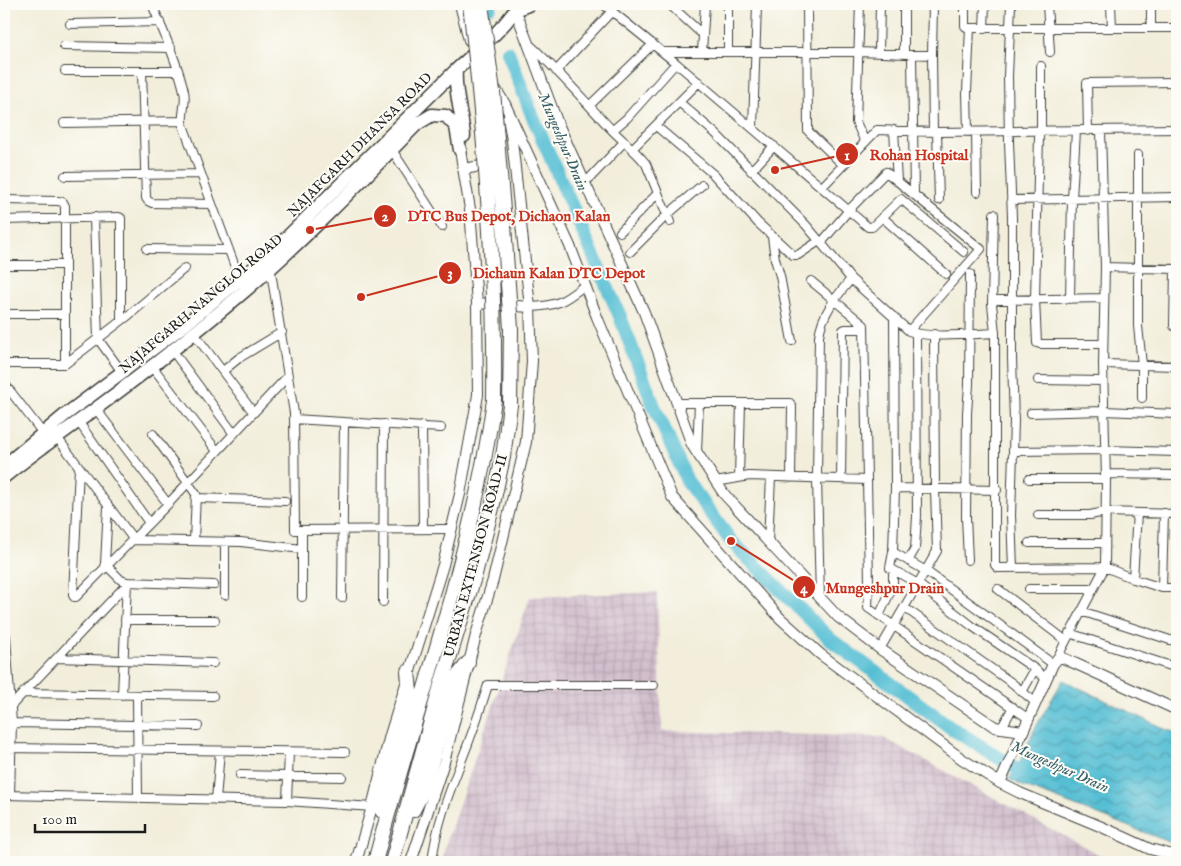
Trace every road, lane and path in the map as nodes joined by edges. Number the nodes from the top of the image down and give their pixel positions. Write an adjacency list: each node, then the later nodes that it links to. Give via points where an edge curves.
1 (152, 4): 24 (street)
2 (460, 4): 46 (street)
3 (470, 4): 310 (highway, URBAN EXTENSION ROAD-II, bridge, via 488,208 495,329 494,400 476,505)
4 (482, 4): 311 (highway, URBAN EXTENSION ROAD-II, bridge, via 504,220 511,329 510,406 492,508)
5 (530, 4): 22 (main road)
6 (603, 4): 23 (street)
7 (669, 4): 33 (street)
8 (705, 4): 33 (street)
9 (728, 4): 40 (street)
10 (758, 4): 43 (street)
11 (807, 4): 44 (street)
12 (860, 4): 41 (street)
13 (880, 4): 45 (street)
14 (904, 4): 47 (street)
15 (933, 4): 48 (street)
16 (965, 4): 26 (street, via 965,26)
17 (985, 4): 27 (street)
18 (1011, 4): 31 (street)
19 (1047, 4): 32 (street)
20 (1111, 4): 28 (street)
21 (1151, 4): 29 (street)
22 (516, 6): 34 (street); 46 (main road)
23 (612, 11): 35 (street); 55 (street)
24 (160, 22): 25 (street); 37 (street)
25 (70, 24)
26 (970, 28): 27 (street); 76 (street, via 968,75)
27 (984, 28): 31 (street)
28 (1112, 28): 29 (street); 32 (street)
29 (1152, 28): 30 (street)
30 (1177, 28)
31 (1011, 29): 32 (street); 70 (street)
32 (1049, 29): 42 (street)
33 (702, 34): 39 (street)
34 (527, 42): 55 (street); 173 (street, via 558,124 644,312)
35 (653, 44): 38 (street); 60 (street)
36 (64, 46): 37 (street)
37 (170, 48): 51 (street)
38 (663, 52): 39 (street); 49 (street)
39 (702, 52): 40 (street)
40 (728, 52): 43 (street)
41 (858, 52): 44 (street); 45 (street); 78 (street, via 856,122)
42 (1050, 52)
43 (756, 53): 44 (street); 65 (street)
44 (807, 53): 85 (street, via 808,131)
45 (879, 53): 47 (street)
46 (474, 54): 52 (main road); 59 (street)
47 (908, 54): 48 (street); 69 (street)
48 (932, 55): 75 (street)
49 (676, 63): 56 (street); 67 (street)
50 (1041, 66): 71 (street)
51 (177, 70): 54 (street); 61 (street, via 185,96)
52 (456, 70): 82 (main road, via 464,137); 106 (main road, NAJAFGARH DHANSA ROAD)
53 (65, 71): 54 (street)
54 (142, 71): 62 (street)
55 (556, 71): 60 (street)
56 (699, 82): 58 (street); 65 (street)
57 (1177, 82): 73 (street, via 1087,83)
58 (679, 102): 64 (street); 87 (street, via 715,133)
59 (505, 104): 84 (street); 135 (street)
60 (590, 106): 67 (street)
61 (183, 121): 62 (street); 88 (street)
62 (144, 122): 63 (street); 89 (street)
63 (64, 123)
64 (656, 126): 80 (street); 117 (street, via 712,174)
65 (753, 128): 79 (street)
66 (1177, 129): 74 (street)
67 (613, 130): 77 (street)
68 (894, 130): 69 (street); 78 (street, via 875,130); 92 (street)
69 (912, 131): 75 (street); 97 (street)
70 (1009, 131): 71 (street); 76 (street); 105 (street)
71 (1041, 131): 72 (street); 101 (street)
72 (1076, 131): 73 (street); 102 (street)
73 (1088, 131): 74 (street)
74 (1101, 131): 99 (street)
75 (935, 132): 76 (street); 104 (street)
76 (972, 132): 95 (street)
77 (624, 142): 80 (street); 91 (street)
78 (865, 142): 85 (street)
79 (774, 146): 87 (street); 94 (street)
80 (632, 149): 96 (street, via 646,164)
81 (392, 150): 82 (main road, NAJAFGARH NANGLOI ROAD, via 417,124 439,114 456,126); 106 (main road, NAJAFGARH NANGLOI ROAD); 115 (street)
82 (460, 150): 86 (street)
83 (1138, 155): 100 (street)
84 (514, 161): 86 (street); 143 (street)
85 (843, 165): 94 (street)
86 (464, 169): 141 (street)
87 (751, 171): 118 (street)
88 (201, 174): 89 (street); 107 (street)
89 (145, 175): 90 (street); 107 (street, via 146,198 152,203)
90 (65, 176)
91 (590, 178)
92 (897, 181): 97 (street); 108 (street, via 886,172)
93 (702, 184): 113 (street)
94 (822, 187): 108 (street)
95 (977, 192)
96 (658, 193): 113 (street); 116 (street)
97 (914, 195): 152 (street, via 981,249)
98 (1177, 197): 100 (street)
99 (1103, 198): 100 (street); 102 (street); 126 (street)
100 (1139, 198): 128 (street)
101 (1038, 199): 102 (street); 105 (street); 137 (street)
102 (1072, 199): 138 (street)
103 (4, 200): 112 (street, via 62,202)
104 (939, 200)
105 (1011, 200): 140 (street)
106 (332, 202): 123 (main road, NAJAFGARH NANGLOI ROAD)
107 (212, 204): 120 (street)
108 (849, 210): 111 (street, via 870,228); 118 (street)
109 (994, 214): 142 (street)
110 (94, 217): 112 (street); 147 (street, via 121,218); 156 (street)
111 (882, 217): 122 (street, via 902,200); 130 (street)
112 (66, 218): 114 (street); 125 (street)
113 (668, 218): 121 (street)
114 (4, 220)
115 (442, 227)
116 (620, 232)
117 (772, 237): 118 (street, via 796,256); 157 (street)
118 (820, 242): 132 (street)
119 (147, 249): 120 (street)
120 (229, 250): 134 (street)
121 (630, 252)
122 (964, 252)
123 (269, 262): 134 (main road, NAJAFGARH NANGLOI ROAD); 151 (street)
124 (4, 265): 125 (street)
125 (65, 265): 145 (street)
126 (1104, 267): 128 (street); 136 (street)
127 (185, 268): 147 (street)
128 (1139, 268): 129 (street); 163 (street, via 1138,330)
129 (1176, 269): 148 (street)
130 (946, 274)
131 (970, 274): 155 (street)
132 (851, 278): 139 (street); 146 (street)
133 (811, 281): 139 (street)
134 (242, 285): 150 (main road, NAJAFGARH NANGLOI ROAD); 167 (main road)
135 (585, 285): 143 (street, via 560,303); 302 (street, via 672,497 780,618 820,654 962,759)
136 (1104, 298): 138 (street); 158 (street)
137 (1035, 299): 138 (street); 140 (street); 158 (street, via 1038,344)
138 (1070, 299)
139 (835, 300): 149 (street); 203 (street, via 822,320 819,336)
140 (1013, 300): 142 (street, via 997,300); 192 (street)
141 (477, 304): 143 (street); 227 (street, via 478,395)
142 (992, 304): 153 (street)
143 (530, 307): 272 (street, via 532,361 526,442 493,580)
144 (4, 314): 145 (street)
145 (65, 314): 161 (street)
146 (894, 317): 152 (street); 209 (street)
147 (121, 321): 156 (street)
148 (1174, 326)
149 (864, 328): 204 (street, via 845,329 843,334); 206 (street)
150 (193, 332): 159 (main road, NAJAFGARH NANGLOI ROAD); 166 (street)
151 (282, 332): 166 (street); 168 (street)
152 (912, 332): 154 (street); 210 (street)
153 (995, 333): 155 (street); 213 (street)
154 (934, 334): 155 (street); 211 (street)
155 (969, 334): 212 (street)
156 (98, 340): 161 (street); 167 (street)
157 (792, 341)
158 (1103, 344): 162 (street)
159 (172, 350): 164 (main road, NAJAFGARH NANGLOI ROAD); 188 (street)
160 (4, 364): 161 (street)
161 (65, 364)
162 (1103, 364): 163 (street); 170 (street)
163 (1142, 365): 165 (street); 172 (street)
164 (152, 366): 176 (main road, NAJAFGARH NANGLOI ROAD); 191 (street)
165 (1177, 366)
166 (223, 371): 178 (street)
167 (122, 372): 189 (main road)
168 (288, 376): 178 (street); 181 (street)
169 (1038, 380): 170 (street)
170 (1103, 381): 177 (street)
171 (5, 386): 189 (street)
172 (1142, 398)
173 (676, 403): 174 (street); 193 (street)
174 (699, 403): 175 (street); 193 (street)
175 (741, 403): 200 (street); 202 (street, via 791,405)
176 (96, 408): 182 (main road, NAJAFGARH NANGLOI ROAD); 216 (street)
177 (1104, 411): 179 (street); 180 (street); 190 (street)
178 (253, 412): 188 (street)
179 (1031, 413)
180 (1177, 414)
181 (294, 419): 183 (street); 228 (street, via 295,528)
182 (78, 421): 189 (main road, NAJAFGARH NANGLOI ROAD); 223 (street)
183 (344, 422): 184 (street); 225 (street)
184 (384, 424): 185 (street); 226 (street)
185 (422, 426): 186 (street); 224 (street)
186 (441, 428)
187 (153, 434): 208 (street)
188 (234, 434): 191 (street)
189 (49, 437): 195 (main road); 196 (street); 199 (main road, NAJAFGARH NANGLOI ROAD)
190 (1105, 450): 192 (street); 194 (street); 198 (street)
191 (217, 451): 208 (street)
192 (1014, 451): 241 (street)
193 (696, 452): 207 (street)
194 (1177, 452)
195 (4, 466)
196 (79, 468): 217 (street); 239 (street, via 74,597 79,596)
197 (1177, 475): 198 (street)
198 (1106, 476): 205 (street); 218 (street)
199 (4, 477)
200 (739, 477): 201 (street); 207 (street)
201 (771, 477): 202 (street); 232 (street)
202 (791, 478): 203 (street)
203 (817, 478): 204 (street); 256 (street)
204 (841, 479): 206 (street)
205 (1029, 479)
206 (867, 480): 260 (street, via 868,608)
207 (716, 482): 232 (street)
208 (188, 483): 214 (street); 216 (street)
209 (895, 488): 210 (street); 236 (street)
210 (915, 488): 211 (street); 238 (street, via 915,549)
211 (935, 489): 212 (street); 243 (street, via 937,551)
212 (967, 489): 213 (street); 237 (street)
213 (996, 490): 241 (street, via 995,565)
214 (197, 498): 215 (street); 230 (street)
215 (285, 501)
216 (168, 504): 223 (street)
217 (108, 506): 229 (street); 239 (street)
218 (1105, 512): 219 (street); 222 (street, via 1090,516); 234 (street)
219 (1137, 513): 220 (street); 244 (street)
220 (1164, 513): 221 (street); 248 (street)
221 (1177, 514)
222 (1038, 515)
223 (149, 523): 229 (street)
224 (424, 528): 226 (street); 227 (street)
225 (342, 529): 226 (street); 228 (street); 255 (street)
226 (384, 529): 257 (street)
227 (452, 529): 275 (street, via 440,578)
228 (302, 530): 235 (street)
229 (134, 540): 230 (street); 239 (street)
230 (194, 541): 231 (street)
231 (225, 542): 235 (street); 253 (street)
232 (768, 542): 256 (street)
233 (1029, 543): 234 (street)
234 (1105, 544): 240 (street)
235 (302, 549): 254 (street)
236 (893, 552): 238 (street); 242 (street, via 890,569)
237 (968, 560)
238 (908, 561): 243 (street)
239 (106, 567): 245 (street)
240 (1105, 567): 241 (street); 244 (street); 252 (street)
241 (1013, 568)
242 (894, 570): 246 (street); 260 (street, via 893,586)
243 (926, 571): 246 (street); 270 (street)
244 (1133, 579): 248 (street)
245 (127, 583): 247 (street); 261 (street); 268 (street)
246 (918, 584): 258 (street); 274 (street)
247 (214, 585)
248 (1162, 588): 249 (street)
249 (1177, 588)
250 (998, 589): 265 (street)
251 (1029, 589): 252 (street)
252 (1093, 589): 259 (street)
253 (226, 595)
254 (302, 597)
255 (342, 598)
256 (820, 598): 267 (street, via 838,617)
257 (383, 602)
258 (906, 608): 263 (street); 279 (street)
259 (1081, 611): 265 (street); 266 (street)
260 (879, 616): 263 (street)
261 (125, 620): 262 (street); 269 (street)
262 (215, 620)
263 (895, 626): 267 (street); 286 (street)
264 (4, 635): 277 (street)
265 (1067, 636): 270 (street); 273 (street)
266 (1177, 641)
267 (880, 650): 292 (street)
268 (57, 658): 269 (street); 280 (street)
269 (123, 661): 271 (street); 281 (street)
270 (1054, 662): 276 (street); 287 (street, via 1063,658)
271 (213, 663)
272 (468, 663): 307 (street); 311 (highway, via 454,681 424,790)
273 (1177, 668)
274 (1035, 669): 276 (street); 279 (street)
275 (408, 672): 308 (street); 310 (highway, via 411,701 383,796)
276 (1046, 679): 284 (street)
277 (6, 682): 285 (street)
278 (654, 685): 309 (street, via 488,685)
279 (1022, 692): 284 (street)
280 (23, 693): 281 (street); 285 (street)
281 (122, 695): 282 (street)
282 (137, 696): 283 (street); 290 (street)
283 (213, 696)
284 (1036, 703): 288 (street)
285 (11, 706): 289 (street)
286 (1012, 707): 288 (street); 292 (street)
287 (1177, 710)
288 (1029, 718): 293 (street)
289 (12, 723): 290 (street); 294 (street)
290 (137, 724): 291 (street); 295 (street)
291 (198, 726)
292 (1001, 729): 293 (street)
293 (1021, 736): 302 (street)
294 (8, 748): 295 (street); 303 (street)
295 (137, 750): 296 (street); 304 (street)
296 (220, 751): 297 (street); 305 (street)
297 (289, 752): 298 (street); 300 (street)
298 (345, 752)
299 (240, 775): 300 (street)
300 (288, 775): 301 (street); 306 (street)
301 (342, 777)
302 (1002, 778): 312 (street, via 1020,793 1147,848)
303 (7, 795): 304 (street)
304 (138, 798): 305 (street)
305 (216, 800): 306 (street)
306 (288, 801): 308 (street)
307 (430, 806): 309 (street); 316 (street)
308 (372, 807): 313 (street)
309 (442, 811): 317 (street)
310 (384, 829): 314 (highway, URBAN EXTENSION ROAD-II)
311 (399, 837): 315 (highway, URBAN EXTENSION ROAD-II)
312 (1177, 856)
313 (356, 862)
314 (375, 862)
315 (392, 862)
316 (410, 862)
317 (432, 862)

